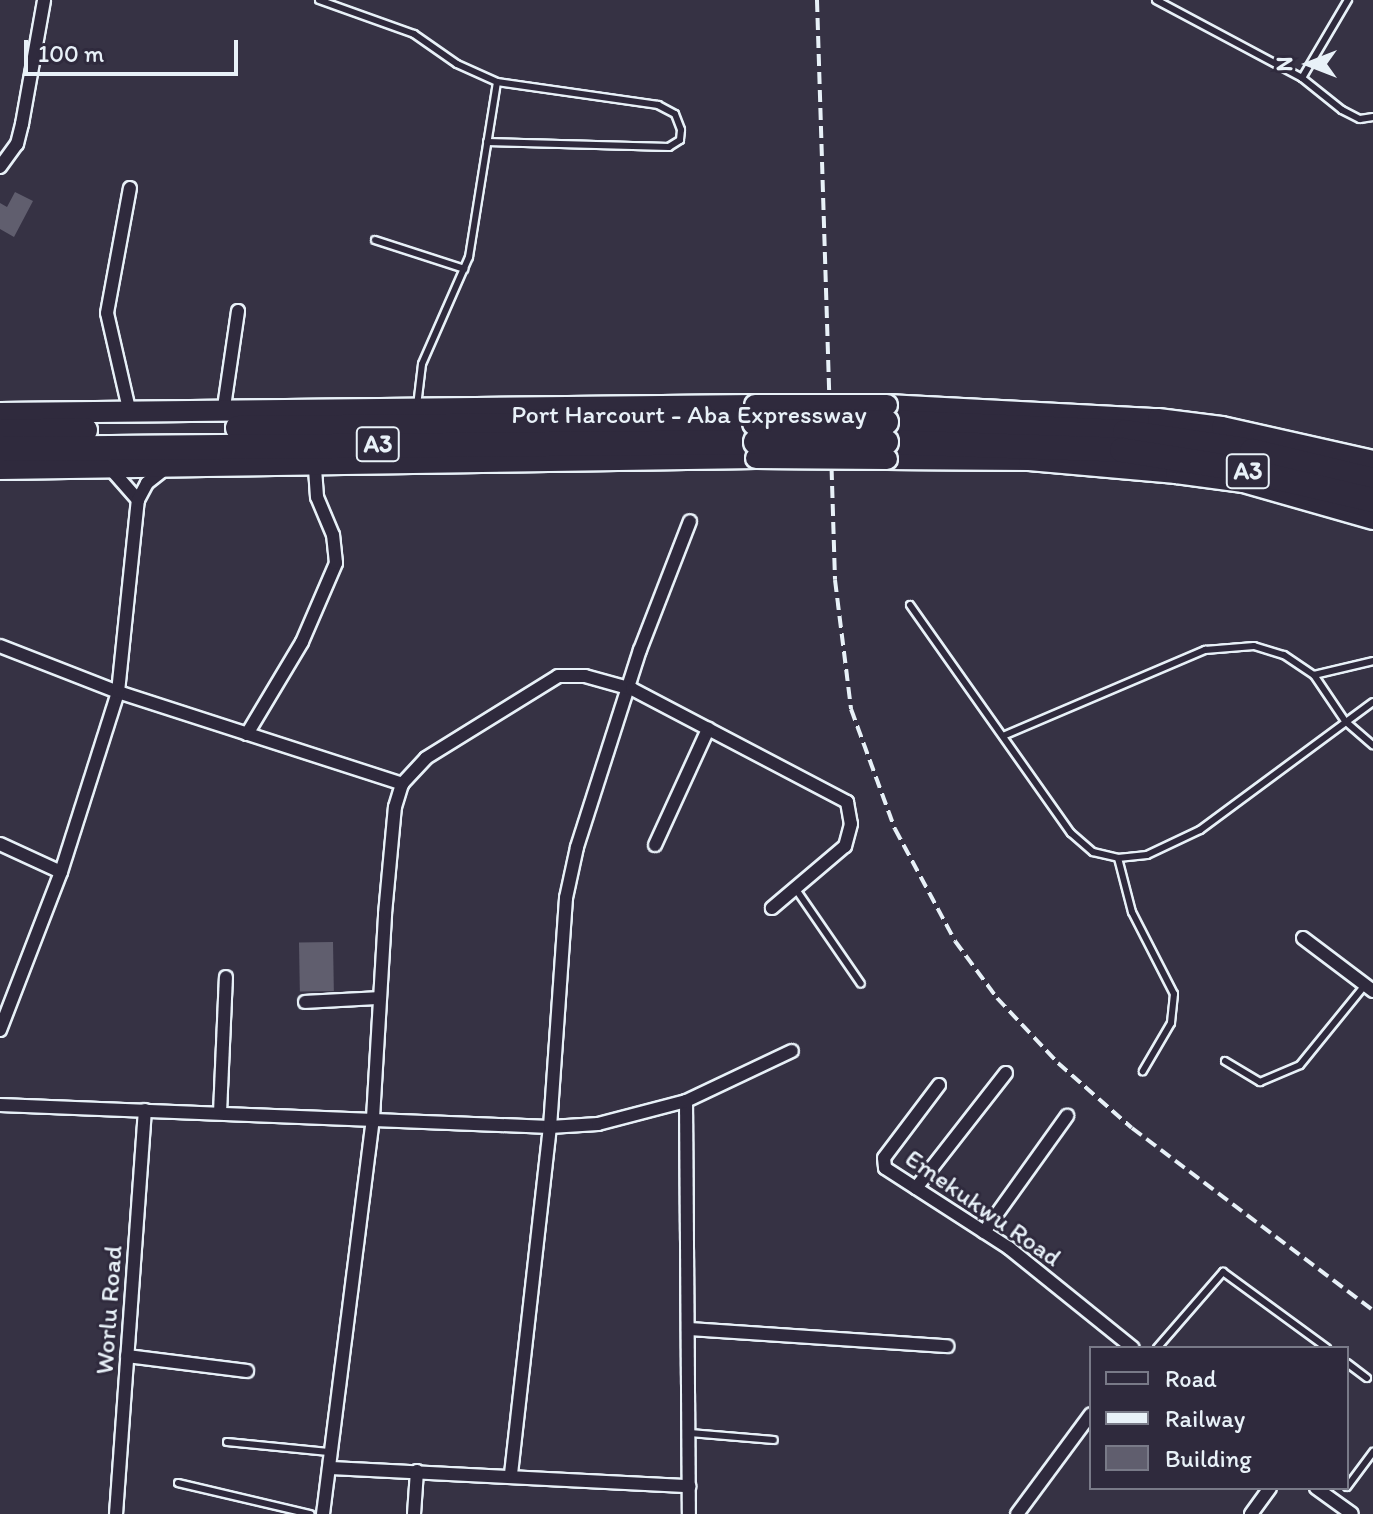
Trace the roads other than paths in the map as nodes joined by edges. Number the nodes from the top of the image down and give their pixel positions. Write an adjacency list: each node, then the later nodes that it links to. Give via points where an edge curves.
1 (44, 0): 11 (street, via 17,144)
2 (319, 0): 6 (lane)
3 (359, 0): 6 (lane)
4 (1156, 0): 7 (lane)
5 (1348, 0): 7 (lane)
6 (358, 10): 8 (lane, via 414,34 457,64)
7 (1302, 78): 9 (lane, via 1342,110 1360,119)
8 (497, 82): 10 (lane); 10 (lane, via 658,105 675,114 680,140 669,147)
9 (1373, 117)
10 (487, 142): 14 (lane)
11 (0, 167)
12 (130, 188): 18 (street, via 107,313)
13 (375, 240): 14 (lane)
14 (464, 269): 16 (lane, via 422,364)
15 (238, 311): 17 (street)
16 (417, 406): 17 (main road); 21 (main road)
17 (224, 407): 18 (main road)
18 (129, 409): 19 (main road)
19 (0, 413)
20 (0, 432): 21 (highway, Port Harcourt - Aba Expressway / A3)
21 (755, 432): 22 (highway, Port Harcourt - Aba Expressway / A3, bridge); 22 (main road, bridge); 23 (highway, Port Harcourt - Aba Expressway / A3); 25 (main road)
22 (886, 432): 24 (main road, via 1158,419 1222,427); 29 (highway, Port Harcourt - Aba Expressway / A3, via 1125,432 1252,451); 31 (highway, Port Harcourt - Aba Expressway / A3, via 1122,450 1235,468); 32 (main road, via 1029,460 1243,482)
23 (0, 449)
24 (1373, 461)
25 (315, 465): 27 (main road); 43 (street, via 317,497 336,550 334,571 302,642)
26 (109, 466): 27 (main road); 28 (main road); 30 (street)
27 (170, 466): 30 (street, via 147,483)
28 (0, 469)
29 (1373, 480)
30 (138, 500): 39 (street)
31 (1373, 500)
32 (1373, 519)
33 (690, 521): 38 (street, via 669,565)
34 (910, 605): 44 (lane)
35 (0, 646): 39 (street)
36 (1373, 661): 37 (lane)
37 (1314, 675): 41 (lane); 44 (lane, via 1284,655 1254,646 1205,650)
38 (632, 689): 42 (street); 46 (street, via 585,676 558,676 426,758); 71 (street, via 577,847 566,898)
39 (118, 692): 43 (street); 50 (street)
40 (1373, 702): 41 (lane)
41 (1345, 721): 45 (lane); 49 (lane, via 1200,830 1147,855)
42 (708, 729): 48 (street); 51 (street, via 847,802 851,824 845,846)
43 (247, 734): 46 (street)
44 (1003, 736): 49 (lane, via 1071,833 1093,852)
45 (1373, 745)
46 (402, 784): 57 (street, via 395,807)
47 (0, 844): 50 (street)
48 (655, 845)
49 (1118, 858): 62 (lane, via 1132,912 1174,994 1171,1023)
50 (61, 872): 59 (street)
51 (795, 888): 52 (street); 55 (lane)
52 (772, 908)
53 (1303, 938): 56 (street)
54 (226, 977): 68 (street)
55 (861, 984)
56 (1369, 988): 61 (lane, via 1300,1065 1260,1082)
57 (380, 998): 58 (street); 70 (street)
58 (305, 1002)
59 (1, 1024)
60 (792, 1051): 65 (street)
61 (1225, 1061)
62 (1143, 1071)
63 (1006, 1073): 72 (street)
64 (939, 1085): 72 (street, Emekukwu Road, via 884,1158 885,1168)
65 (686, 1101): 71 (street, via 598,1124); 74 (street)
66 (0, 1105): 67 (street)
67 (145, 1110): 68 (street); 79 (street, Worlu Road)
68 (220, 1113): 70 (street)
69 (1067, 1116): 73 (street)
70 (373, 1118): 71 (street); 87 (street)
71 (550, 1127): 91 (street)
72 (916, 1188): 73 (street, Emekukwu Road)
73 (984, 1232): 76 (street, Emekukwu Road)
74 (688, 1329): 75 (street); 84 (street)
75 (947, 1346)
76 (1130, 1346)
77 (1159, 1346): 78 (lane, via 1223,1272)
78 (1324, 1346)
79 (127, 1356): 81 (street); 99 (street, Worlu Road)
80 (1349, 1364): 82 (lane)
81 (247, 1371)
82 (1367, 1378)
83 (1089, 1417): 104 (street)
84 (690, 1433): 85 (lane); 94 (street)
85 (774, 1440)
86 (227, 1442): 87 (lane)
87 (333, 1452): 89 (street)
88 (1373, 1452): 93 (lane)
89 (331, 1468): 90 (street); 101 (street)
90 (417, 1471): 91 (street); 102 (street)
91 (511, 1474): 94 (street)
92 (178, 1483): 100 (lane)
93 (1349, 1483)
94 (690, 1486): 103 (street)
95 (1269, 1490): 105 (street)
96 (1319, 1490): 98 (street)
97 (1344, 1490): 98 (lane)
98 (1335, 1502): 106 (street)
99 (116, 1514)
100 (310, 1514)
101 (323, 1514)
102 (414, 1514)
103 (689, 1514)
104 (1017, 1514)
105 (1251, 1514)
106 (1352, 1514)

